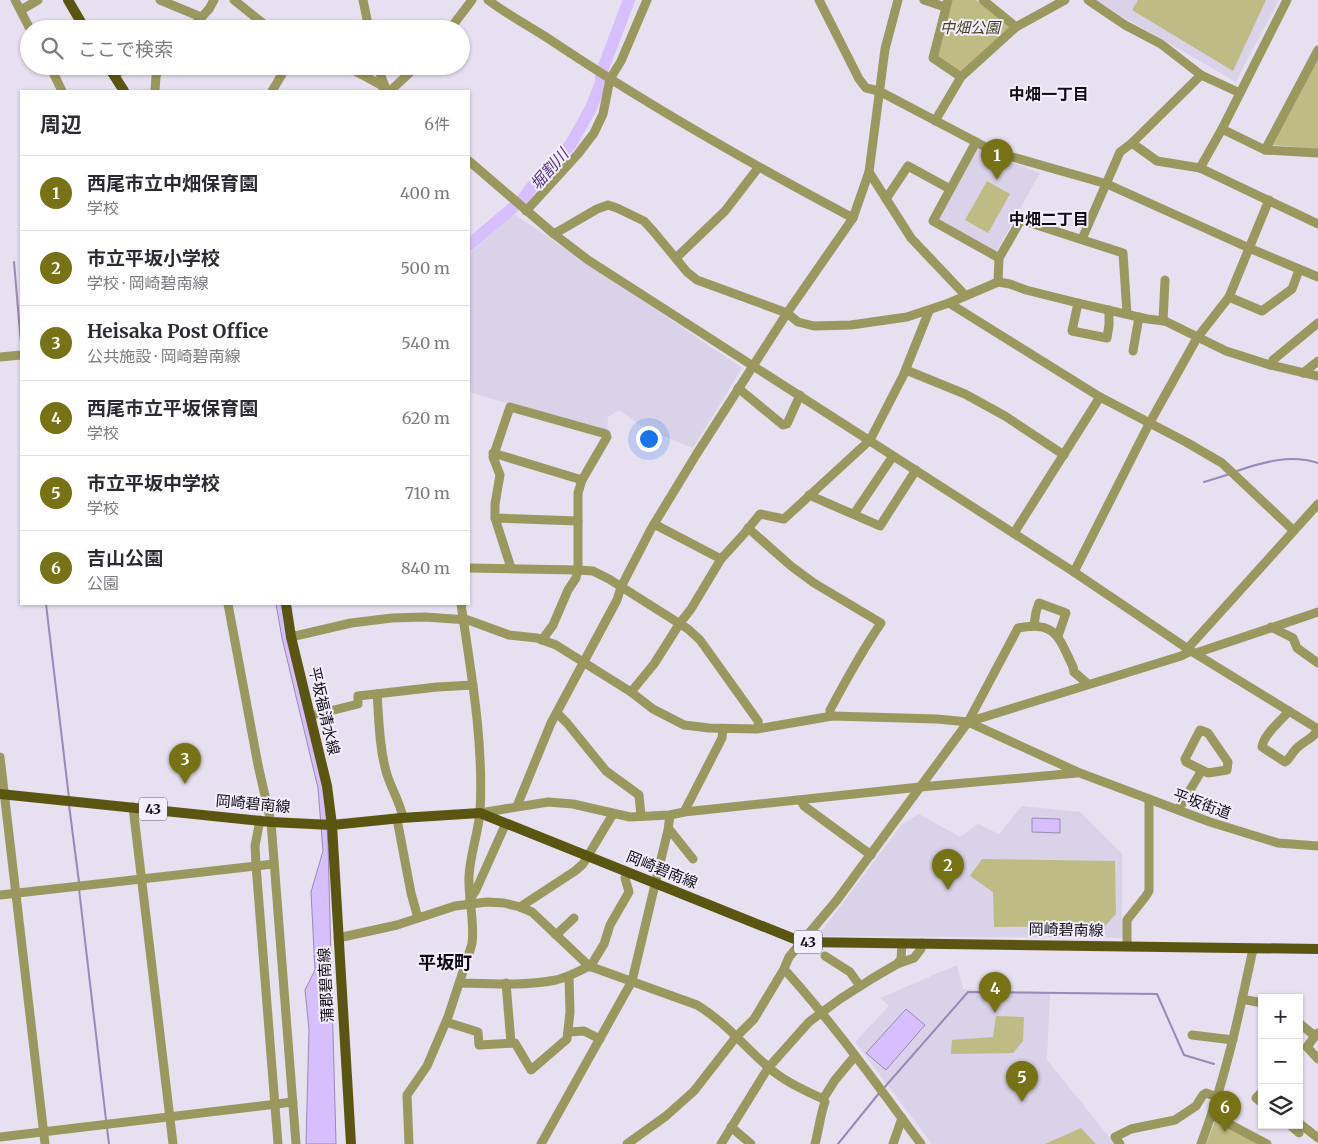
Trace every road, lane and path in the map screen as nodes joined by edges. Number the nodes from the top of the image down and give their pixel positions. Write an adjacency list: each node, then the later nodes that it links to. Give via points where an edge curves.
1 (15, 0): 19 (street)
2 (38, 0): 19 (street)
3 (68, 0): 22 (main road)
4 (160, 0): 20 (street)
5 (214, 0): 20 (street)
6 (234, 0): 24 (street)
7 (362, 0): 25 (street)
8 (472, 0): 26 (street)
9 (488, 0): 38 (street)
10 (647, 0): 38 (street)
11 (819, 0): 46 (street, via 859,79 866,88)
12 (898, 0): 46 (street, via 884,49)
13 (924, 0): 18 (street)
14 (983, 0): 27 (street)
15 (1065, 0): 27 (street)
16 (1088, 0): 35 (street, via 1161,44)
17 (1287, 0): 47 (street)
18 (946, 3): 37 (street, via 933,58)
19 (20, 10): 21 (street)
20 (201, 17): 23 (street)
21 (25, 20)
22 (80, 20)
23 (199, 20)
24 (259, 20)
25 (367, 20)
26 (457, 20)
27 (1016, 27): 37 (street)
28 (1318, 50): 52 (street)
29 (54, 75): 39 (street)
30 (156, 75): 41 (street)
31 (282, 75): 42 (street)
32 (363, 75): 43 (street)
33 (381, 75): 44 (street)
34 (407, 75): 45 (street)
35 (1201, 75): 47 (street); 51 (street)
36 (114, 76): 40 (main road)
37 (961, 77): 48 (street)
38 (610, 79): 55 (street); 62 (street, via 594,133)
39 (62, 90)
40 (123, 90)
41 (154, 90)
42 (274, 90)
43 (387, 90)
44 (388, 90)
45 (389, 90)
46 (878, 91): 48 (street); 57 (street)
47 (1240, 93): 49 (street)
48 (936, 121): 50 (street)
49 (1222, 129): 52 (street); 56 (street)
50 (976, 142): 58 (street, via 995,152); 59 (street)
51 (1132, 143): 56 (street, via 1157,161); 58 (street, via 1120,152)
52 (1265, 150): 53 (street)
53 (1318, 153)
54 (470, 161): 62 (street)
55 (758, 168): 63 (street); 68 (street, via 726,211)
56 (1200, 168): 61 (street)
57 (868, 172): 60 (street); 63 (street)
58 (1107, 184): 66 (street); 67 (street)
59 (950, 188): 60 (street, via 908,166); 69 (street, via 933,221)
60 (886, 199): 74 (street, via 911,238)
61 (1269, 200): 64 (street); 67 (street)
62 (526, 211): 65 (street)
63 (853, 218): 80 (street)
64 (1318, 224)
65 (554, 234): 68 (street, via 608,205 644,221); 90 (street, via 588,260)
66 (1082, 239): 69 (street, via 1021,220); 81 (street, via 1123,253)
67 (1249, 248): 70 (street); 75 (street)
68 (676, 258): 80 (street, via 697,280)
69 (999, 258): 73 (street)
70 (1299, 270): 71 (street); 75 (street, via 1292,289 1262,311)
71 (1318, 277)
72 (1165, 280): 83 (street)
73 (998, 282): 74 (street); 76 (street)
74 (965, 296): 77 (street)
75 (1229, 297): 85 (street)
76 (1078, 303): 78 (street); 78 (street, via 1072,331 1107,338)
77 (949, 304): 79 (street); 97 (street)
78 (1109, 310): 81 (street)
79 (929, 311): 80 (street, via 907,318 814,326 798,322); 92 (street)
80 (786, 313): 90 (street)
81 (1127, 314): 82 (street)
82 (1139, 317): 83 (street); 86 (street)
83 (1163, 321): 85 (street)
84 (1318, 323): 91 (street, via 1285,349)
85 (1197, 338): 91 (street); 98 (street)
86 (1133, 351)
87 (20, 355): 88 (street)
88 (0, 356)
89 (1318, 361): 93 (street)
90 (753, 365): 95 (street); 96 (street)
91 (1271, 365): 93 (street)
92 (906, 370): 99 (street); 101 (street, via 965,394)
93 (1304, 373): 94 (street)
94 (1318, 376)
95 (738, 388): 96 (street, via 783,424 787,424); 110 (street)
96 (800, 395): 99 (street)
97 (1100, 397): 98 (street); 101 (street)
98 (1149, 424): 112 (street, via 1222,464); 118 (street)
99 (870, 440): 102 (street); 105 (street)
100 (493, 453): 104 (street); 104 (street, via 510,407 606,434); 108 (street, via 500,475)
101 (1064, 455): 113 (street)
102 (893, 456): 103 (street); 107 (street)
103 (916, 470): 107 (street, via 880,526); 113 (street)
104 (582, 480): 109 (street, via 578,493)
105 (809, 495): 107 (street); 111 (street, via 784,519 760,514)
106 (1318, 504): 112 (street)
107 (854, 514)
108 (495, 518): 109 (street); 116 (street)
109 (578, 521): 117 (street)
110 (654, 524): 114 (street); 119 (street)
111 (748, 528): 114 (street); 141 (street, via 814,583 881,623 859,655 830,710)
112 (1293, 530): 131 (street)
113 (1014, 533): 118 (street)
114 (721, 559): 125 (street)
115 (470, 568): 116 (street)
116 (511, 568): 117 (street)
117 (578, 570): 119 (street, via 593,571); 130 (street, via 553,625)
118 (1074, 572): 131 (street)
119 (621, 587): 125 (street); 132 (street)
120 (228, 605): 162 (street)
121 (286, 605): 129 (main road, 平坂福清水線)
122 (461, 605): 124 (street)
123 (1318, 612): 127 (street)
124 (463, 620): 129 (street, via 392,618 350,623); 130 (street, via 510,635); 135 (street)
125 (680, 623): 136 (street, via 654,664); 143 (street, via 700,640)
126 (1034, 625): 128 (street, via 1054,631); 128 (street, via 1039,603 1066,613); 142 (street, via 1018,628)
127 (1271, 627): 131 (street); 133 (street, via 1293,638 1297,648)
128 (1058, 636): 134 (street, via 1074,672)
129 (291, 637): 140 (main road, 平坂福清水線)
130 (542, 640): 132 (street)
131 (1192, 651): 134 (street); 138 (street)
132 (584, 662): 136 (street); 139 (street)
133 (1318, 663)
134 (1088, 684): 142 (street)
135 (473, 685): 137 (street); 157 (street, via 479,737)
136 (631, 692): 144 (street, via 653,709 684,725)
137 (377, 694): 140 (street, via 358,696 358,704); 161 (street, via 381,751 386,773 399,800)
138 (1289, 711): 145 (street); 145 (street, via 1265,737 1262,745 1284,762)
139 (557, 713): 153 (street); 160 (street, via 606,771 639,795)
140 (310, 716): 164 (main road, 平坂福清水線, via 327,786)
141 (830, 716): 142 (street); 143 (street)
142 (968, 722): 148 (street, 平坂街道); 149 (street)
143 (760, 728): 144 (street)
144 (723, 729): 156 (street, via 722,738)
145 (1318, 729)
146 (0, 757): 150 (street)
147 (1202, 770): 147 (street, via 1185,759 1200,730 1208,733 1228,762 1227,770 1208,773); 155 (street)
148 (1080, 773): 149 (street); 151 (street, 平坂街道)
149 (920, 787): 152 (street); 167 (street)
150 (2, 795): 154 (main road, 岡崎碧南線 / 43); 175 (street)
151 (1149, 799): 155 (street, 平坂街道); 186 (street, via 1149,891 1127,920)
152 (801, 801): 156 (street); 167 (street)
153 (517, 806): 157 (street); 158 (street, via 562,802)
154 (132, 807): 162 (main road, 岡崎碧南線 / 43); 173 (street)
155 (1178, 810): 166 (street, 平坂街道, via 1278,843)
156 (684, 812): 159 (street)
157 (480, 813): 161 (main road, 岡崎碧南線 / 43); 163 (main road, 岡崎碧南線 / 43); 177 (street, via 469,875)
158 (612, 814): 160 (street); 168 (street)
159 (670, 815): 160 (street); 165 (street)
160 (641, 816)
161 (400, 818): 164 (main road, 岡崎碧南線 / 43); 179 (street)
162 (266, 821): 164 (main road, 岡崎碧南線 / 43); 170 (street); 171 (street, via 255,846)
163 (506, 823): 168 (main road, 岡崎碧南線 / 43); 177 (street)
164 (328, 825): 182 (main road, 蒲郡碧南線)
165 (668, 829): 169 (street); 174 (street)
166 (1318, 846)
167 (871, 855): 183 (street)
168 (588, 856): 172 (main road, 岡崎碧南線 / 43); 178 (street, via 575,872)
169 (693, 859)
170 (274, 864): 171 (street); 215 (street)
171 (256, 865): 173 (street); 216 (street)
172 (628, 873): 174 (main road, 岡崎碧南線 / 43); 191 (street, via 625,878 629,892)
173 (141, 878): 175 (street); 218 (street)
174 (655, 884): 183 (main road, 岡崎碧南線 / 43); 194 (street)
175 (16, 893): 176 (street); 222 (street)
176 (0, 895)
177 (470, 901): 178 (street); 179 (street); 195 (street, via 473,939)
178 (520, 907): 181 (street, via 541,920)
179 (418, 918): 182 (street, via 397,926)
180 (574, 918): 181 (street)
181 (556, 935): 191 (street)
182 (338, 938): 229 (main road, 蒲郡碧南線)
183 (802, 942): 184 (main road, 岡崎碧南線 / 43); 192 (street)
184 (902, 943): 185 (main road, 岡崎碧南線 / 43); 190 (street, via 901,959)
185 (922, 943): 186 (main road, 岡崎碧南線 / 43); 190 (street, via 922,949 914,958)
186 (1127, 946): 187 (main road, 岡崎碧南線 / 43)
187 (1253, 949): 188 (main road, 岡崎碧南線 / 43); 198 (street)
188 (1318, 949)
189 (825, 956): 197 (street, via 850,972)
190 (897, 964): 197 (street)
191 (590, 966): 193 (street); 194 (street)
192 (784, 969): 200 (street); 206 (street, via 754,1019)
193 (569, 976): 196 (street); 203 (street)
194 (632, 981): 206 (street, via 697,1005); 207 (street)
195 (461, 983): 196 (street); 201 (street)
196 (506, 983): 209 (street)
197 (860, 986): 200 (street)
198 (1242, 999): 199 (street); 208 (street)
199 (1258, 1002)
200 (822, 1012): 210 (street); 212 (street, via 792,1038)
201 (446, 1022): 209 (street, via 478,1032 479,1045); 230 (street, via 427,1066 408,1095)
202 (1303, 1026): 205 (street)
203 (568, 1032): 207 (street, via 584,1030); 209 (street, via 566,1042 531,1070 518,1045)
204 (1192, 1035): 208 (street)
205 (1316, 1035): 211 (street, via 1307,1048)
206 (736, 1037): 212 (street); 232 (street, via 694,1091)
207 (600, 1038): 231 (street)
208 (1232, 1040): 213 (street)
209 (511, 1043)
210 (855, 1056): 214 (street); 219 (street)
211 (1318, 1059)
212 (768, 1068): 214 (street, via 795,1086); 220 (street)
213 (1217, 1097): 217 (street); 238 (street, via 1203,1095 1196,1106 1175,1120 1131,1128 1115,1138)
214 (824, 1099): 235 (street)
215 (293, 1102): 216 (street); 228 (street)
216 (274, 1104): 218 (street); 227 (street)
217 (1212, 1115): 239 (street); 240 (street)
218 (170, 1116): 222 (street); 226 (street)
219 (902, 1118): 236 (street); 237 (street)
220 (731, 1127): 233 (street); 234 (street)
221 (1302, 1129): 224 (street)
222 (44, 1132): 223 (street); 225 (street)
223 (0, 1137)
224 (1318, 1138)
225 (45, 1144)
226 (173, 1144)
227 (278, 1144)
228 (296, 1144)
229 (351, 1144)
230 (409, 1144)
231 (541, 1144)
232 (627, 1144)
233 (721, 1144)
234 (751, 1144)
235 (815, 1144)
236 (893, 1144)
237 (921, 1144)
238 (1120, 1144)
239 (1201, 1144)
240 (1267, 1144)

